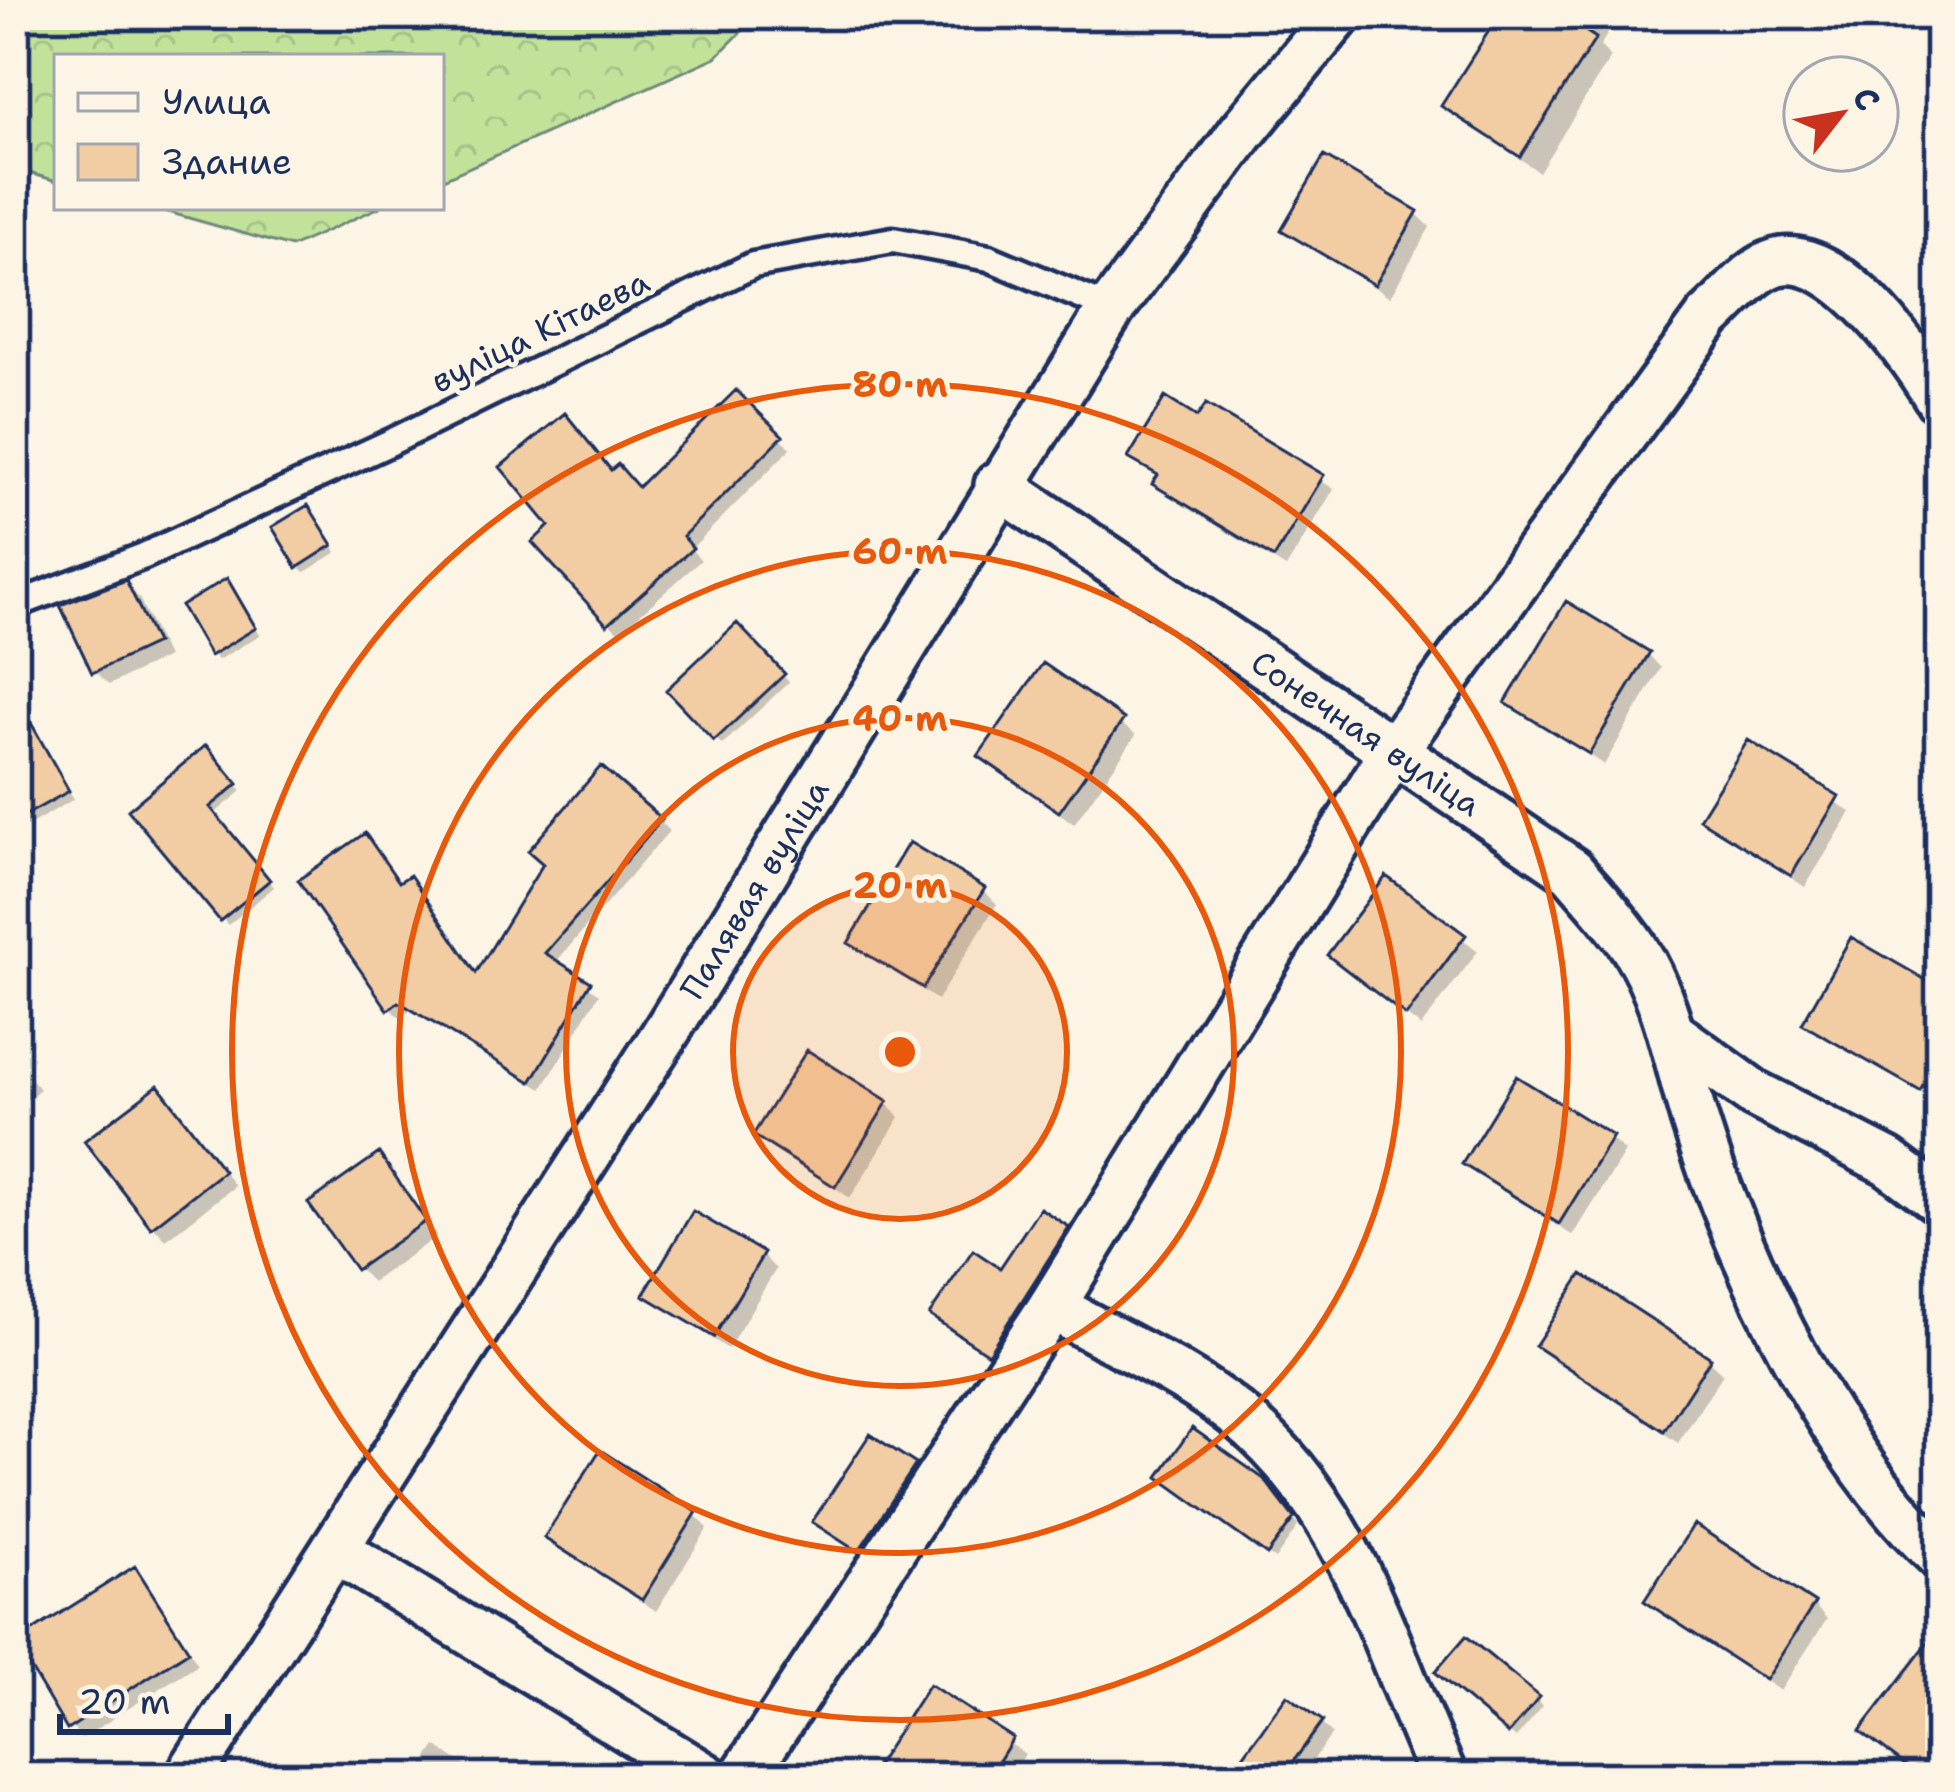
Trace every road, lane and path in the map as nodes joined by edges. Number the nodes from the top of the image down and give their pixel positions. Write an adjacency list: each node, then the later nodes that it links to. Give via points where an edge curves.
1 (1338, 15): 2 (street, Палявая вуліца)
2 (1111, 309): 4 (street, Палявая вуліца); 5 (lane, вуліца Кітаева, via 989,258 893,240 753,265 247,508)
3 (1940, 400): 6 (street, via 1873,307 1809,262 1768,265 1709,317)
4 (998, 485): 6 (street, Сонечная вуліца); 10 (street, Палявая вуліца)
5 (15, 605)
6 (1394, 750): 7 (street, Сонечная вуліца, via 1572,871 1636,950); 9 (street)
7 (1676, 1036): 8 (street, Сонечная вуліца, via 1754,1094 1888,1162); 11 (street, Сонечная вуліца, via 1695,1120 1759,1287 1849,1446)
8 (1940, 1201)
9 (1052, 1306): 14 (street); 15 (street, via 1235,1412 1297,1475 1345,1543)
10 (338, 1551): 12 (street, Палявая вуліца); 13 (street)
11 (1940, 1556)
12 (188, 1777)
13 (706, 1777)
14 (743, 1777)
15 (1444, 1777)

